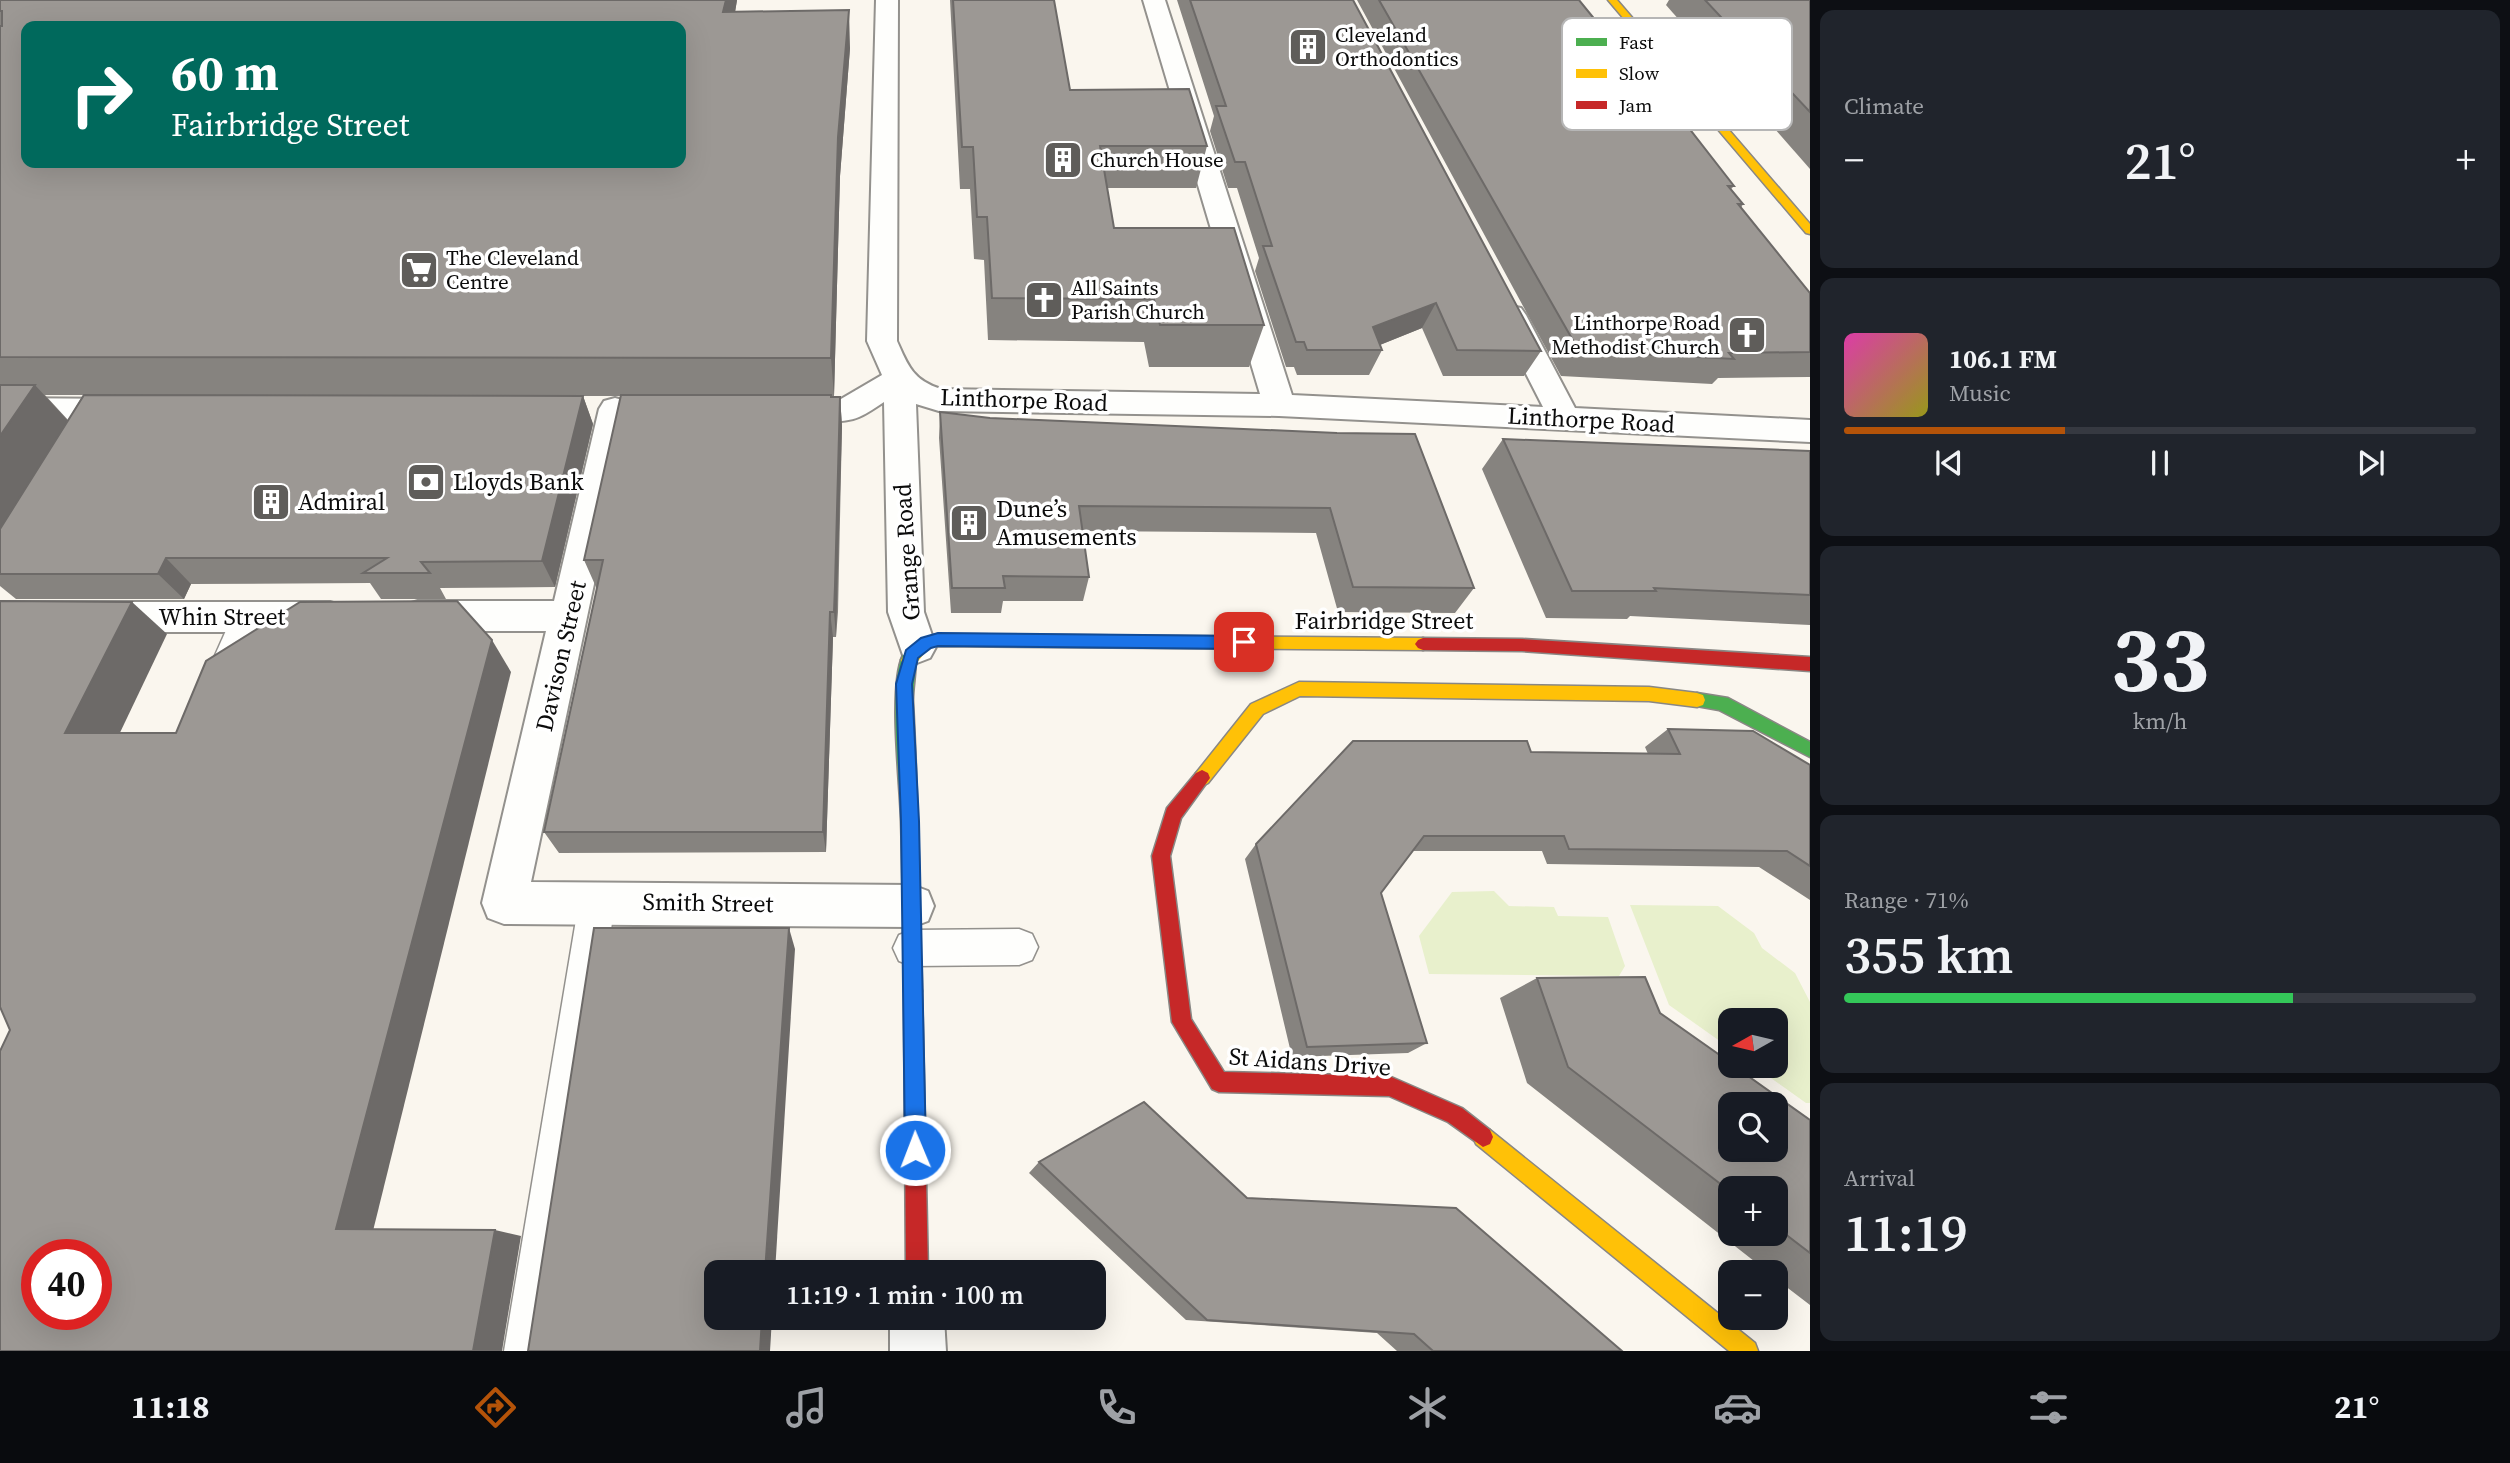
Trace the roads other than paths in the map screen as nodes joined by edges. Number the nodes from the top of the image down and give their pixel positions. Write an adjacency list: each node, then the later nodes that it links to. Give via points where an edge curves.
1 (887, 0): 8 (street, Grange Road, via 882,341)
2 (1154, 0): 9 (street)
3 (1612, 0): 4 (street)
4 (1627, 18)
5 (1723, 130): 6 (street)
6 (1810, 231)
7 (1500, 296): 15 (street)
8 (899, 379): 9 (street, Linthorpe Road, via 918,393 939,400); 12 (street, via 847,410); 21 (street, Grange Road, via 906,612)
9 (1279, 405): 15 (street, Linthorpe Road)
10 (0, 409): 13 (street)
11 (615, 409): 18 (street, Davison Street)
12 (765, 409)
13 (97, 410): 14 (street); 17 (street)
14 (152, 410)
15 (1565, 419): 16 (street, Linthorpe Road)
16 (1810, 432)
17 (76, 444)
18 (570, 616): 20 (street, Whin Street); 25 (street, Davison Street)
19 (0, 617): 20 (street, Whin Street)
20 (247, 617): 23 (lane)
21 (917, 648): 22 (street, Fairbridge Street, via 938,640 1522,645); 27 (street, Grange Road, via 907,662 904,684)
22 (1810, 664)
23 (210, 705)
24 (1810, 750): 34 (street, St Aidans Drive, via 1722,703 1649,694 1299,689 1257,709 1173,814 1161,856 1182,1022 1219,1082 1390,1086 1455,1115)
25 (504, 902): 26 (street, Smith Street)
26 (597, 902): 27 (street, Smith Street); 32 (lane)
27 (912, 906): 29 (street, Grange Road)
28 (1019, 947): 29 (lane)
29 (912, 948): 30 (street, Grange Road)
30 (917, 1260)
31 (918, 1330): 33 (street)
32 (527, 1351)
33 (918, 1351)
34 (1747, 1351)

